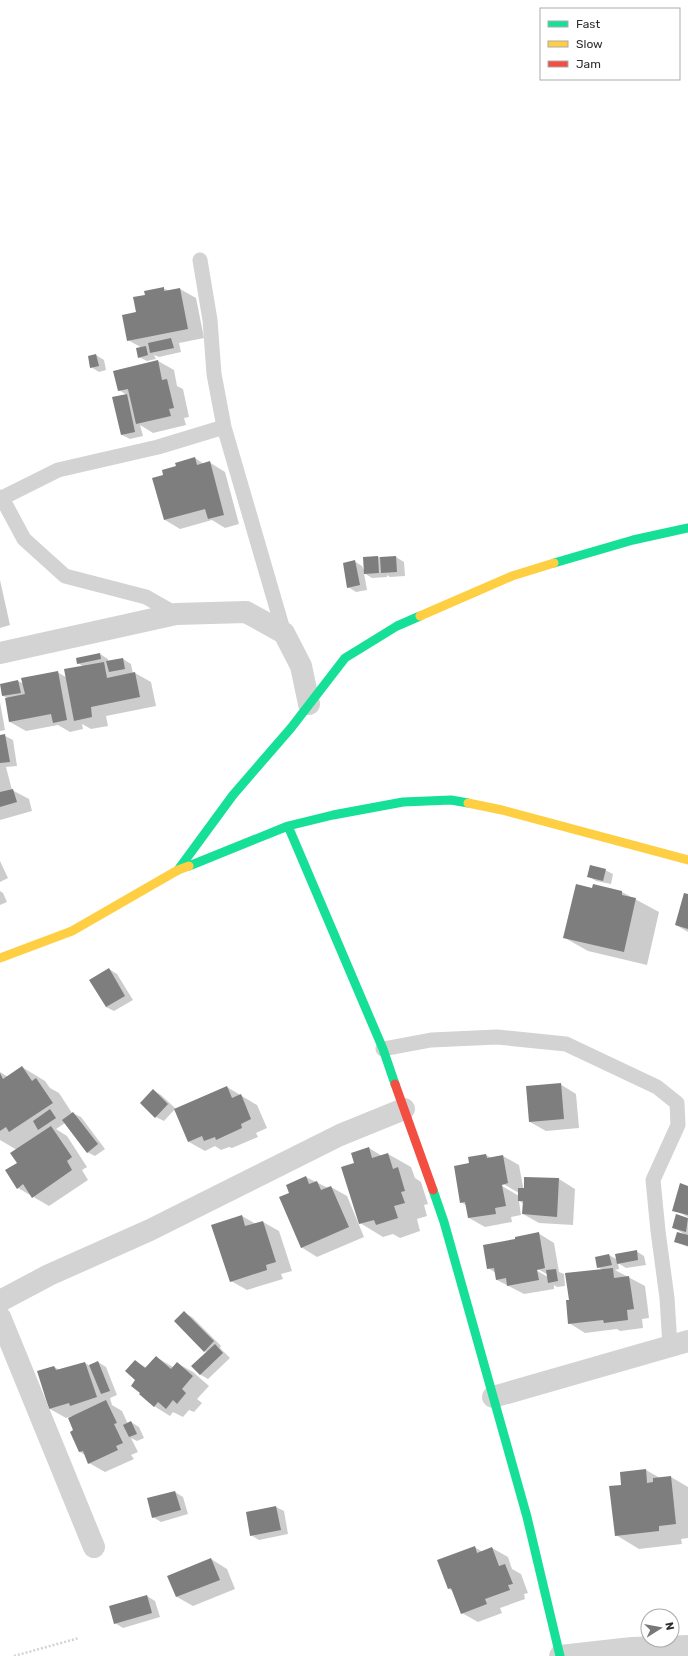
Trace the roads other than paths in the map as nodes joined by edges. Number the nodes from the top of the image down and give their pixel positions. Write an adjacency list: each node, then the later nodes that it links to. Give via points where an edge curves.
1 (200, 260): 2 (lane, via 210,320 214,374)
2 (224, 427): 3 (lane, via 158,447 58,470); 6 (lane)
3 (1, 497): 5 (lane, via 24,539 65,576 146,597)
4 (688, 528): 8 (street, via 633,540 512,576 397,626 345,658)
5 (176, 614): 6 (street, via 246,612); 7 (street)
6 (284, 634): 8 (street, via 301,666)
7 (0, 653)
8 (309, 704): 11 (street, via 233,795)
9 (288, 826): 10 (street, via 403,802 451,800 502,810); 11 (street); 13 (street)
10 (688, 860)
11 (178, 870): 12 (street, via 72,932)
12 (0, 958)
13 (383, 1049): 14 (street); 17 (lane, via 431,1040 497,1037 566,1044 657,1087 677,1103 678,1125 653,1180 667,1298)
14 (404, 1108): 15 (street, via 340,1135 150,1230 49,1275); 18 (street, via 444,1222)
15 (0, 1301)
16 (0, 1316): 19 (street)
17 (679, 1343): 18 (street)
18 (493, 1397): 21 (street, via 527,1517)
19 (94, 1546)
20 (688, 1646): 21 (street, via 632,1648)
21 (560, 1656)

